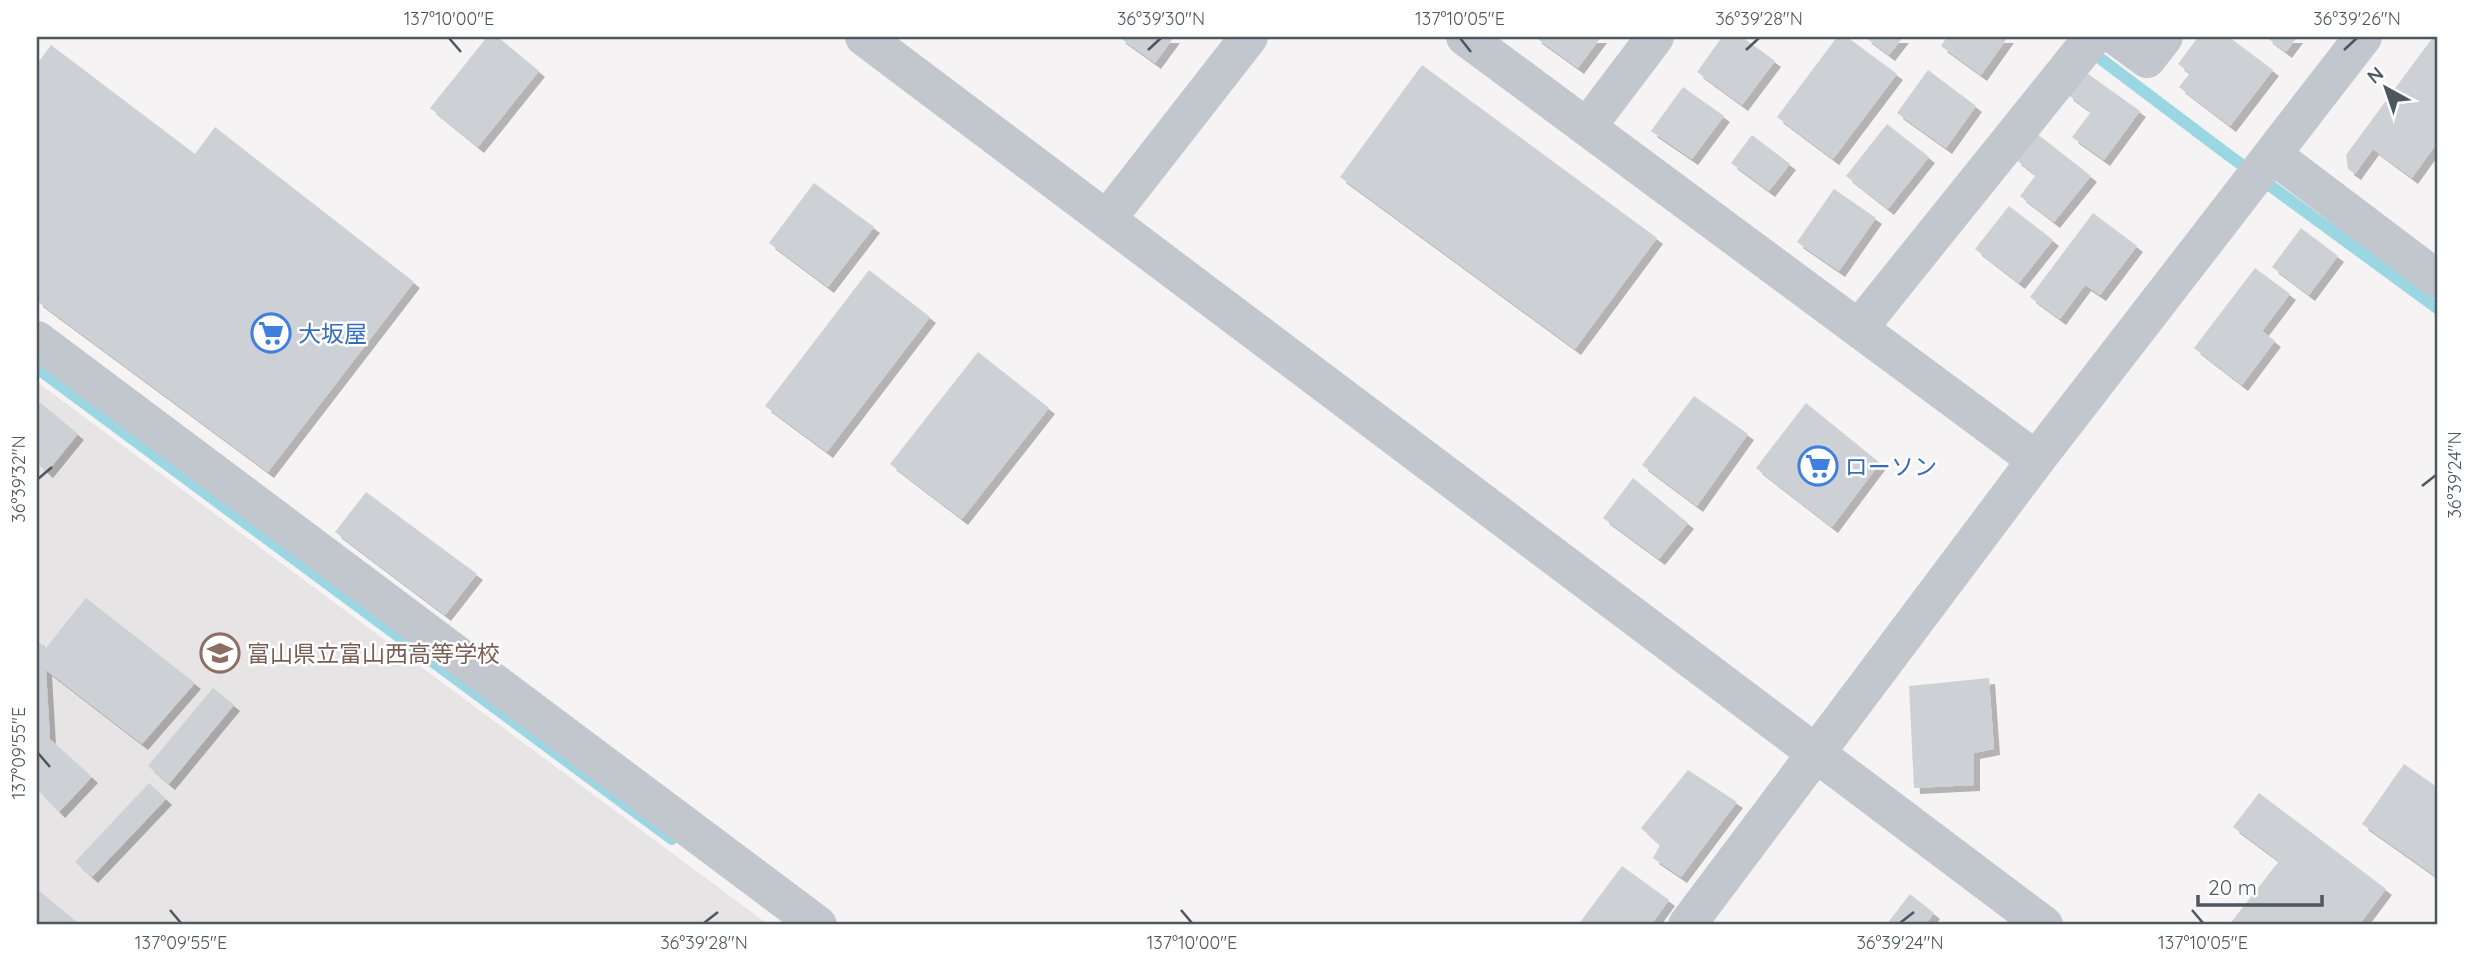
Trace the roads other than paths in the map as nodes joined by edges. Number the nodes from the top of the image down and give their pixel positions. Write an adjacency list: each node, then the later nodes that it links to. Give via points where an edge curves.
1 (864, 37): 11 (street)
2 (1249, 37): 11 (street)
3 (1465, 37): 9 (street)
4 (1655, 37): 9 (street)
5 (2093, 37): 13 (street)
6 (2117, 37): 7 (street, via 2147,59)
7 (2164, 37)
8 (2363, 37): 10 (street)
9 (1587, 127): 13 (street)
10 (2273, 155): 12 (street); 15 (street)
11 (1107, 219): 16 (street)
12 (2437, 279)
13 (1859, 328): 15 (street)
14 (37, 340): 17 (street)
15 (2036, 460): 16 (street)
16 (1817, 754): 18 (street); 19 (street)
17 (818, 925)
18 (1687, 925)
19 (2044, 925)

